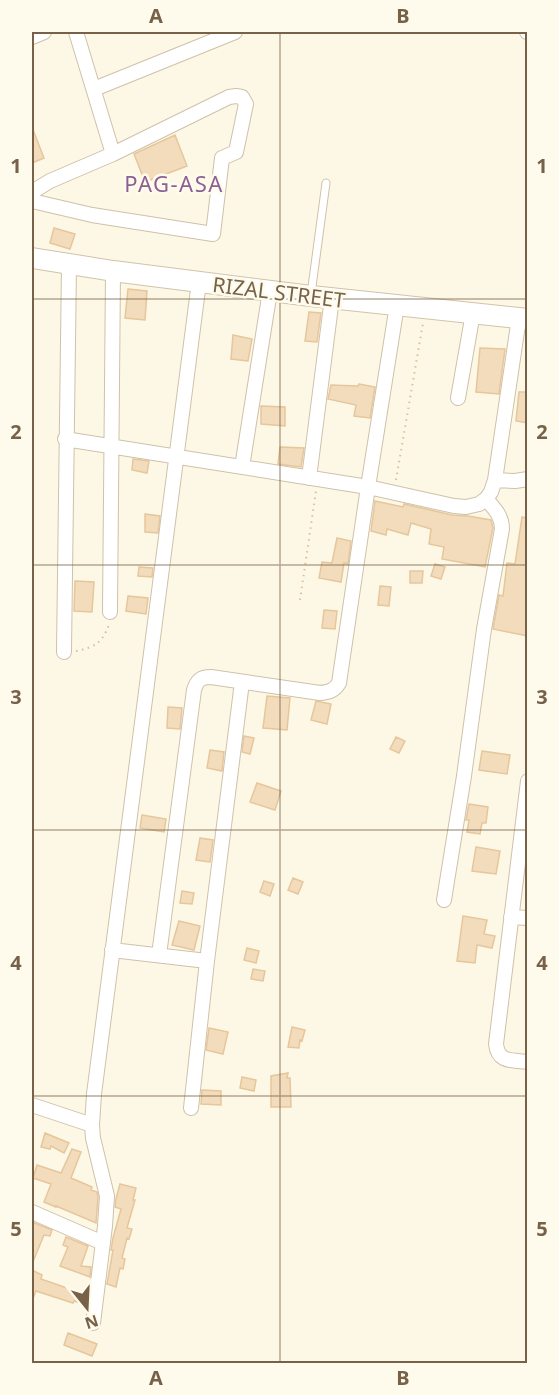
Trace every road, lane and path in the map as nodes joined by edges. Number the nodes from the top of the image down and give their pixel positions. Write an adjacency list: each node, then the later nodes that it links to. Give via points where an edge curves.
1 (44, 32): 5 (street)
2 (76, 32): 6 (street)
3 (235, 32): 4 (street)
4 (222, 35): 6 (street)
5 (32, 37)
6 (94, 89): 7 (street)
7 (113, 154): 9 (street); 10 (street, via 230,97 242,97 246,104 236,152 222,158 213,234 92,215)
8 (326, 183): 16 (lane)
9 (32, 192)
10 (32, 201)
11 (32, 258): 12 (street, RIZAL STREET)
12 (69, 265): 13 (street, RIZAL STREET); 23 (street)
13 (113, 271): 14 (street, RIZAL STREET); 24 (street)
14 (199, 282): 15 (street, RIZAL STREET); 25 (street)
15 (270, 291): 16 (street, RIZAL STREET); 26 (street)
16 (311, 296): 17 (street, RIZAL STREET)
17 (332, 298): 18 (street, RIZAL STREET); 27 (street)
18 (398, 305): 19 (street, RIZAL STREET); 30 (street)
19 (426, 308): 20 (street, RIZAL STREET); 31 (path)
20 (473, 313): 21 (street, RIZAL STREET); 22 (street)
21 (523, 318): 29 (street)
22 (458, 398)
23 (66, 439): 24 (street); 35 (street)
24 (111, 446): 25 (street); 34 (street)
25 (177, 457): 26 (street); 42 (street)
26 (242, 467): 27 (street)
27 (313, 478): 30 (street); 33 (path)
28 (528, 479): 29 (street)
29 (495, 480): 32 (street)
30 (368, 487): 31 (street); 36 (street, via 336,688 320,693)
31 (394, 492): 32 (street, via 466,507)
32 (486, 499): 39 (street, via 499,515 502,529)
33 (300, 600)
34 (110, 612): 35 (path, via 104,637 98,644)
35 (64, 652)
36 (242, 682): 43 (street, via 206,677 196,683); 44 (street)
37 (528, 781): 38 (street)
38 (525, 815): 40 (street)
39 (444, 900)
40 (511, 917): 41 (street); 45 (street, via 496,1044 503,1059)
41 (528, 918)
42 (112, 950): 43 (street); 48 (street)
43 (159, 955): 44 (street)
44 (207, 961): 47 (street)
45 (528, 1062)
46 (32, 1105): 48 (street)
47 (191, 1108)
48 (92, 1125): 50 (street, via 107,1196)
49 (32, 1212): 50 (street)
50 (103, 1243): 51 (street)
51 (93, 1323)

